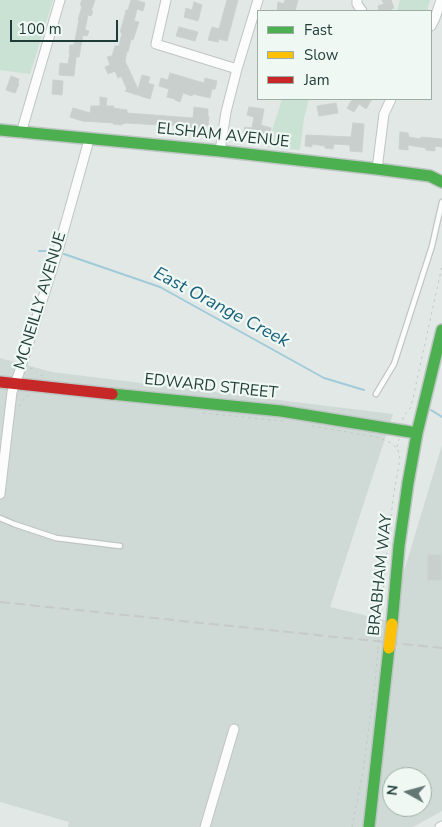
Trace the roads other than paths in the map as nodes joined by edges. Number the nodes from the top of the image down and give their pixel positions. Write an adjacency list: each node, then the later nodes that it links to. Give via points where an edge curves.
1 (60, 0): 9 (street)
2 (166, 0): 6 (street, via 156,44)
3 (258, 0): 6 (street)
4 (441, 0): 5 (street)
5 (432, 24)
6 (237, 69): 11 (street)
7 (391, 100): 12 (street, via 384,114)
8 (0, 130): 9 (street, ELSHAM AVENUE)
9 (21, 132): 10 (street, ELSHAM AVENUE)
10 (90, 140): 11 (street, ELSHAM AVENUE); 17 (street, MCNEILLY AVENUE)
11 (220, 151): 12 (street, ELSHAM AVENUE)
12 (377, 169): 13 (street, ELSHAM AVENUE, via 430,176)
13 (442, 182)
14 (442, 202): 18 (lane, via 432,246 394,364)
15 (442, 330): 19 (street, BRABHAM WAY)
16 (0, 382): 17 (street, EDWARD STREET)
17 (15, 384): 19 (street, EDWARD STREET, via 281,411); 20 (street, MCNEILLY AVENUE)
18 (376, 394)
19 (417, 433): 25 (street, BRABHAM WAY, bridge, via 386,624)
20 (0, 494)
21 (0, 518): 22 (lane, via 56,538)
22 (120, 546)
23 (234, 729): 24 (street)
24 (205, 827)
25 (369, 827)

